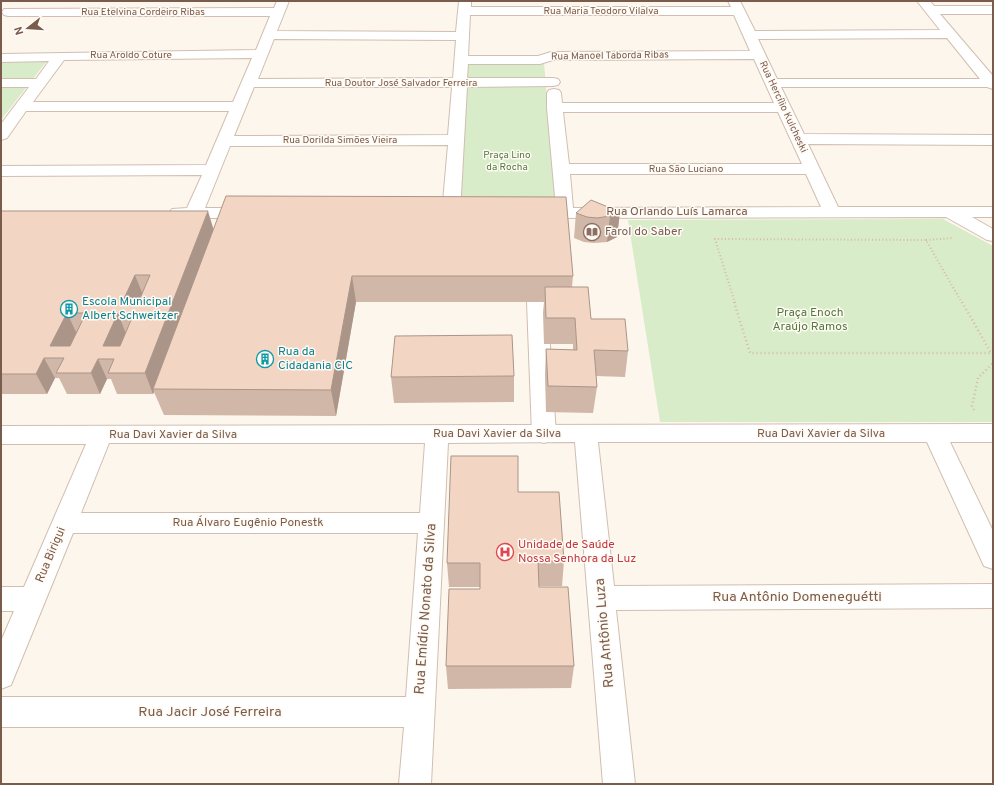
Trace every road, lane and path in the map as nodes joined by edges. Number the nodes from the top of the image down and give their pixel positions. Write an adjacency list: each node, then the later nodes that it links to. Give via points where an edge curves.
1 (18, 1): 7 (street)
2 (281, 6): 7 (street, Rua Etelvina Cordeiro Ribas); 9 (street)
3 (464, 6): 4 (street, Rua Maria Teodoro Vilalva); 11 (street)
4 (736, 6): 10 (street, Rua Hercílio Kulcheski)
5 (927, 6): 6 (street); 8 (street)
6 (993, 10)
7 (4, 15)
8 (951, 34): 10 (street); 17 (street)
9 (268, 35): 11 (street); 12 (street)
10 (750, 35): 13 (street, Rua Hercílio Kulcheski)
11 (462, 36): 19 (street)
12 (260, 54): 14 (street, Rua Aroldo Coture); 24 (street)
13 (759, 55): 15 (street, Rua Manoel Taborda Ribas); 25 (street, Rua Hercílio Kulcheski)
14 (60, 56): 16 (street, Rua Aroldo Coture); 23 (street)
15 (551, 56): 19 (street, Rua Manoel Taborda Ribas, via 540,60); 21 (street)
16 (1, 58)
17 (971, 59): 18 (street); 26 (street)
18 (986, 59)
19 (461, 60): 20 (street)
20 (459, 82): 21 (street, Rua Doutor José Salvador Ferreira); 24 (street, Rua Doutor José Salvador Ferreira); 33 (street)
21 (553, 82): 30 (street)
22 (1, 83): 23 (street)
23 (39, 83): 28 (street)
24 (248, 83): 27 (street)
25 (772, 83): 26 (street); 29 (street, Rua Hercílio Kulcheski)
26 (992, 84)
27 (239, 106): 28 (street); 35 (street)
28 (22, 107): 31 (street)
29 (783, 107): 30 (street); 32 (street, Rua Hercílio Kulcheski)
30 (555, 108): 36 (street)
31 (1, 135)
32 (798, 139): 34 (street); 37 (street, Rua Hercílio Kulcheski)
33 (456, 140): 35 (street, Rua Dorilda Simões Vieira); 46 (street)
34 (993, 140)
35 (224, 141): 38 (street)
36 (561, 169): 37 (street, Rua São Luciano); 48 (street)
37 (812, 169): 40 (street, Rua Hercílio Kulcheski)
38 (212, 170): 39 (street); 44 (street)
39 (1, 171)
40 (832, 212): 41 (street, Rua Orlando Luís Lamarca); 48 (street, Rua Orlando Luís Lamarca)
41 (948, 212): 42 (street, Rua Orlando Luís Lamarca); 49 (street)
42 (993, 212)
43 (163, 213): 44 (street)
44 (194, 213): 45 (street)
45 (264, 213)
46 (451, 213)
47 (520, 213): 48 (street, Rua Orlando Luís Lamarca)
48 (566, 220)
49 (993, 236)
50 (537, 302): 55 (street)
51 (992, 353): 51 (path, via 926,240 715,239 750,353)
52 (993, 363): 53 (path, via 978,378 972,406)
53 (990, 433): 57 (street, Rua Davi Xavier da Silva)
54 (437, 434): 55 (street, Rua Davi Xavier da Silva); 59 (street, Rua Davi Xavier da Silva); 61 (street, Rua Emídio Nonato da Silva)
55 (544, 434): 56 (street, Rua Davi Xavier da Silva)
56 (586, 434): 57 (street, Rua Davi Xavier da Silva); 65 (street, Rua Antônio Luza)
57 (935, 434): 62 (street)
58 (1, 435): 59 (street, Rua Davi Xavier da Silva)
59 (101, 435): 60 (street, Rua Birigui)
60 (65, 523): 61 (street, Rua Álvaro Eugênio Ponestk); 67 (street, Rua Birigui)
61 (431, 523): 70 (street, Rua Emídio Nonato da Silva)
62 (986, 527): 63 (street)
63 (993, 558)
64 (993, 596): 65 (street, Rua Antônio Domeneguétti)
65 (602, 598): 72 (street, Rua Antônio Luza)
66 (1, 599): 67 (street)
67 (32, 599): 68 (street, Rua Birigui)
68 (1, 675)
69 (1, 712): 70 (street, Rua Jacir José Ferreira)
70 (419, 712): 71 (street, Rua Emídio Nonato da Silva)
71 (415, 784)
72 (619, 784)

